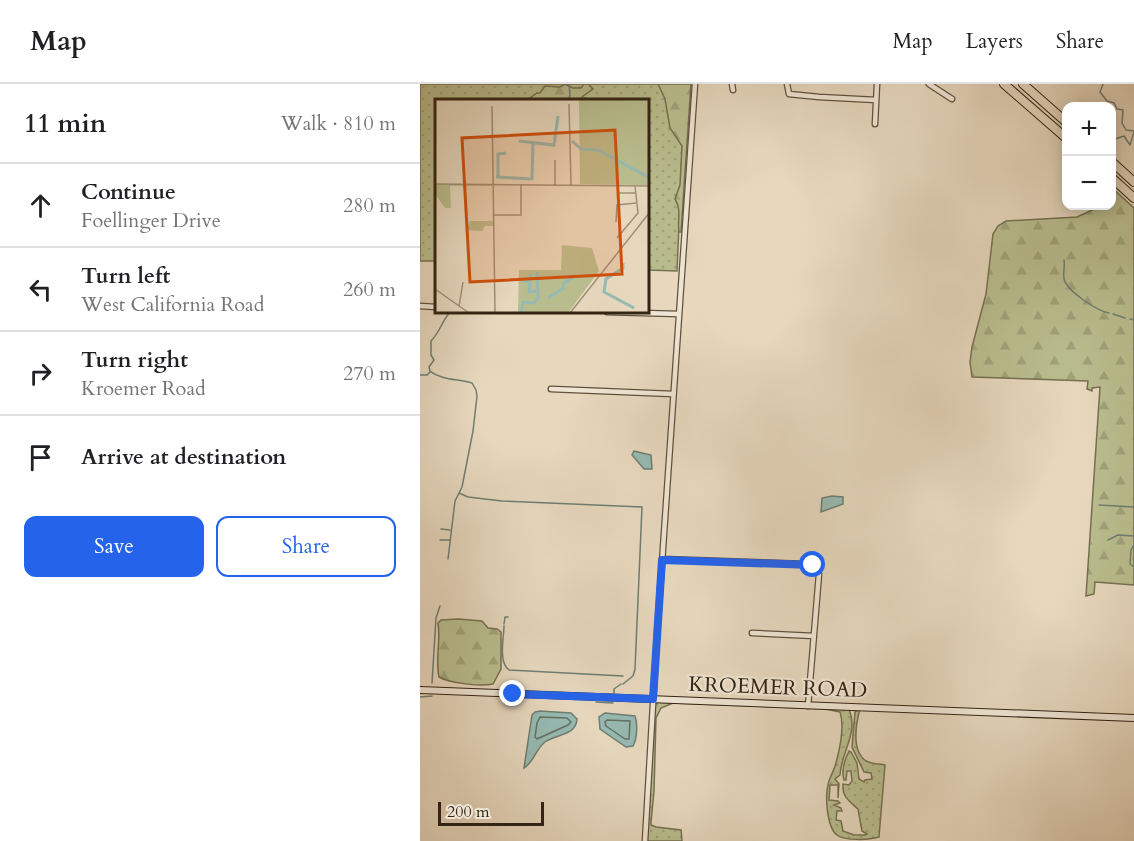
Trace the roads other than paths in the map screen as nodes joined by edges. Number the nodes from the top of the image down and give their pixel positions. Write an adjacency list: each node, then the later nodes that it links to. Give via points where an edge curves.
1 (695, 84): 19 (street)
2 (787, 84): 8 (street, via 789,94)
3 (877, 84): 8 (street)
4 (929, 84): 7 (street)
5 (1004, 84): 11 (highway)
6 (1023, 84): 9 (highway)
7 (952, 99)
8 (876, 100): 10 (street)
9 (1062, 118)
10 (875, 124)
11 (1062, 135)
12 (1116, 166): 14 (highway)
13 (1116, 182): 15 (highway)
14 (1134, 182)
15 (1134, 198)
16 (420, 306): 17 (street)
17 (435, 307)
18 (650, 313): 19 (street)
19 (679, 314): 21 (street)
20 (551, 389): 21 (street)
21 (673, 394): 22 (street)
22 (662, 560): 24 (street, via 813,565 819,574); 26 (street)
23 (752, 633): 24 (street)
24 (814, 636): 27 (street)
25 (420, 690): 26 (street, KROEMER ROAD)
26 (653, 699): 27 (street, KROEMER ROAD); 29 (street)
27 (808, 706): 28 (street, KROEMER ROAD)
28 (1134, 718)
29 (645, 841)

